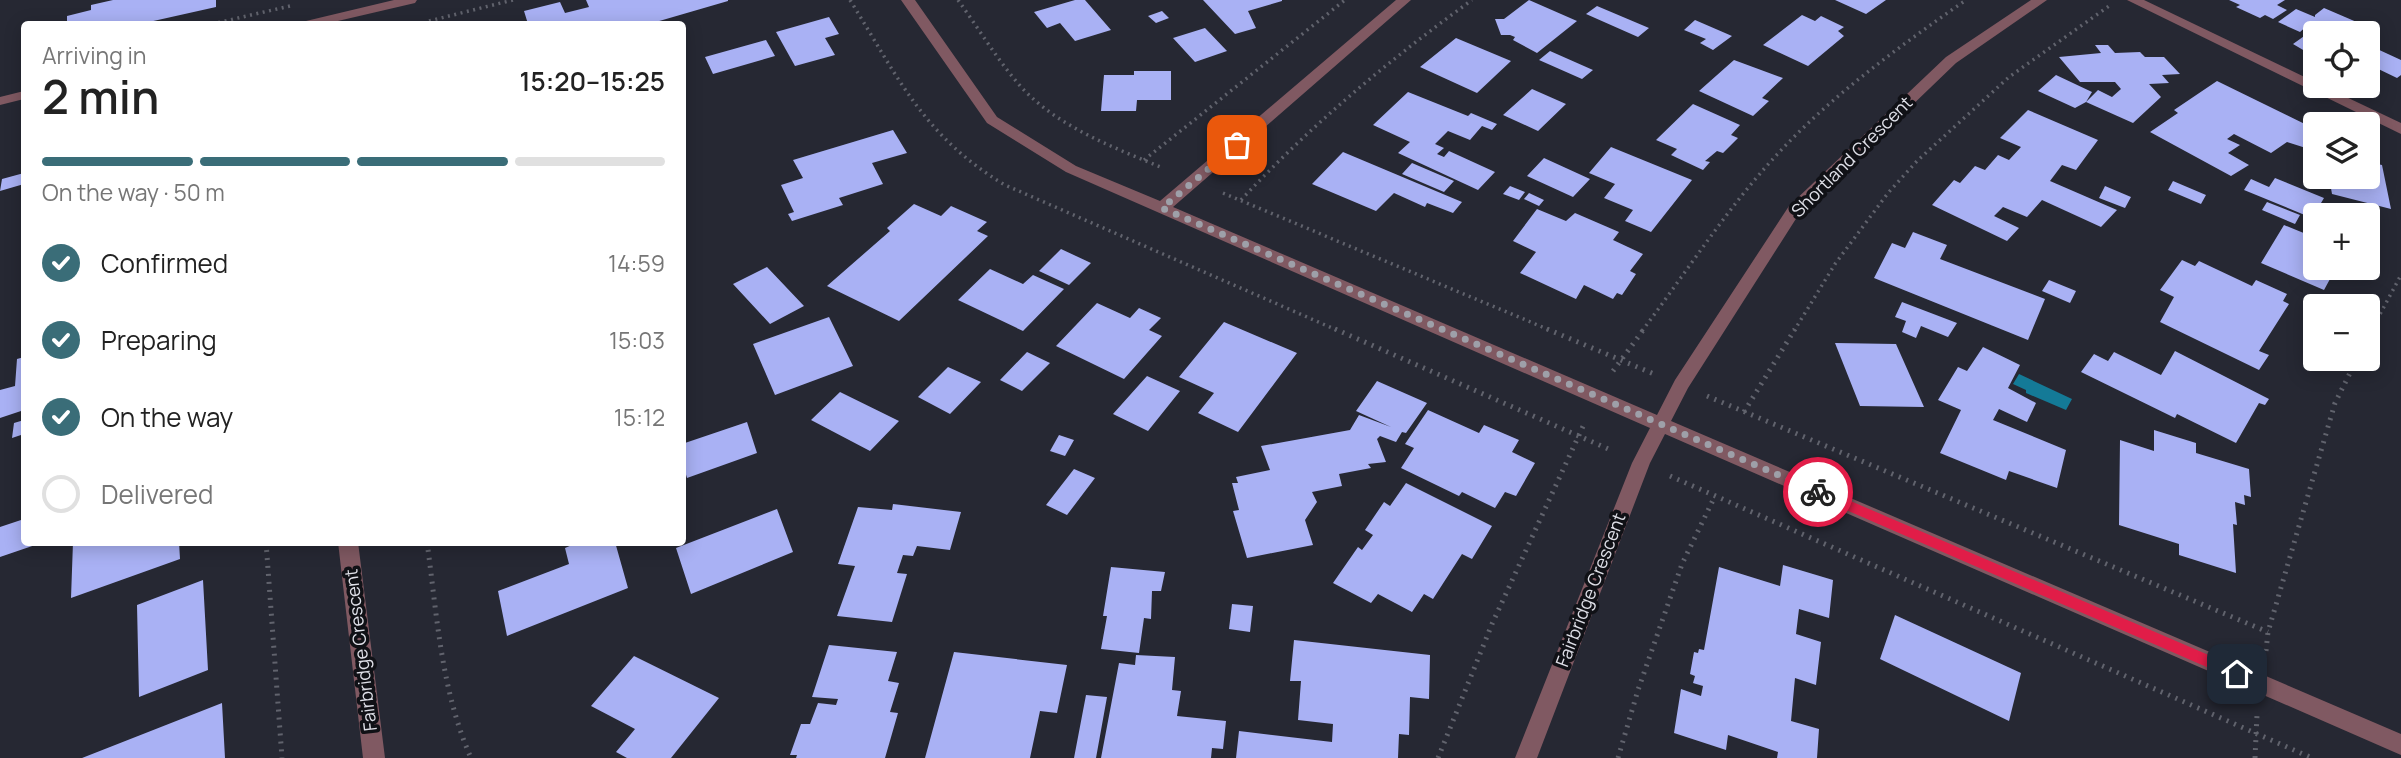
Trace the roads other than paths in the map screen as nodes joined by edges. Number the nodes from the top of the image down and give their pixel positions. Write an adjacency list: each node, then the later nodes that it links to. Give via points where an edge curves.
1 (410, 0): 6 (street)
2 (908, 0): 10 (street, via 992,120 1071,169)
3 (1404, 0): 10 (street)
4 (2040, 0): 11 (street, Shortland Crescent, via 1951,60 1794,210 1681,385)
5 (2134, 0): 9 (street)
6 (323, 21)
7 (21, 96): 8 (street)
8 (0, 101)
9 (2401, 129)
10 (1162, 208): 11 (street)
11 (1661, 425): 13 (street); 15 (street, Fairbridge Crescent, via 1641,463)
12 (348, 546): 14 (street, Fairbridge Crescent)
13 (2401, 745)
14 (374, 758)
15 (1526, 758)

